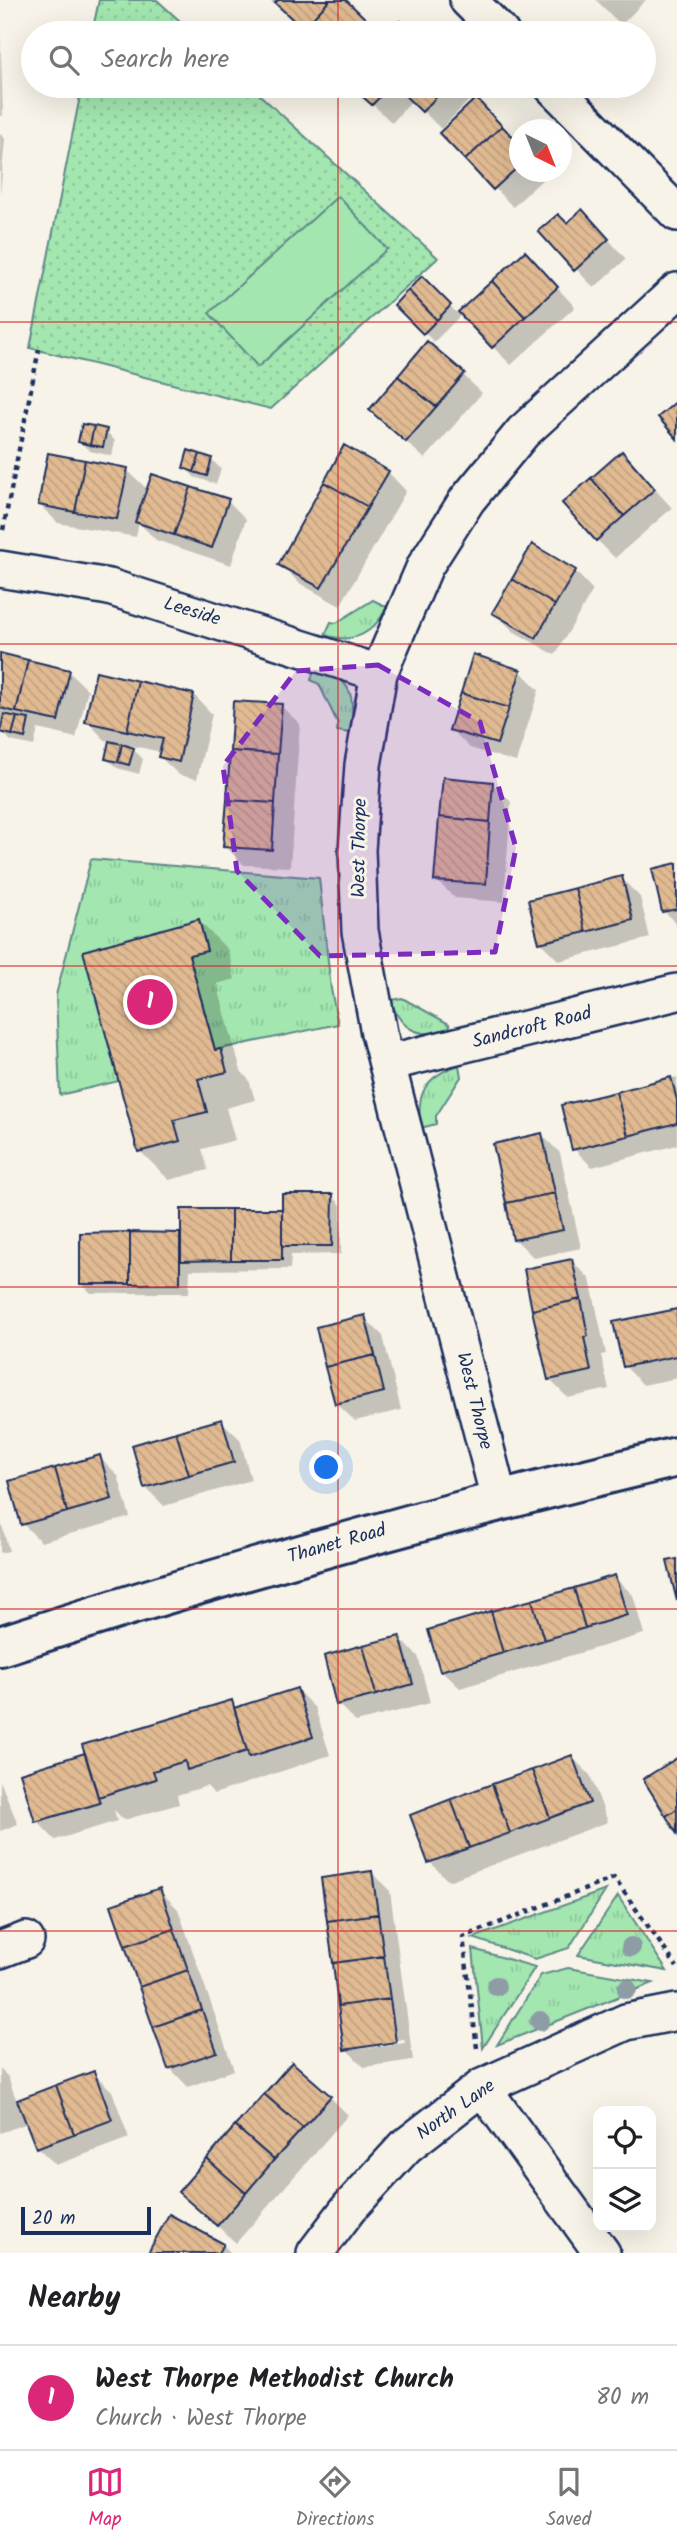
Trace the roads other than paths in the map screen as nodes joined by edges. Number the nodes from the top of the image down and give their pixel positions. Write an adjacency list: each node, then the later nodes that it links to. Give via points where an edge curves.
1 (468, 0): 2 (street)
2 (489, 21)
3 (564, 98): 4 (street)
4 (677, 213)
5 (677, 292): 7 (street, West Thorpe, via 523,432 467,500 425,566)
6 (0, 569): 7 (street, Leeside, via 109,587)
7 (379, 673): 9 (street, West Thorpe, via 363,765 357,850 360,931)
8 (677, 992): 9 (street, Sandcroft Road)
9 (387, 1063): 11 (street, West Thorpe)
10 (677, 1457): 11 (street, Thanet Road)
11 (499, 1499): 12 (street, Thanet Road)
12 (0, 1646)
13 (677, 2012): 14 (street, North Lane, via 626,2022)
14 (482, 2087): 15 (street, North Lane, via 406,2146); 16 (street)
15 (315, 2253)
16 (602, 2253)

